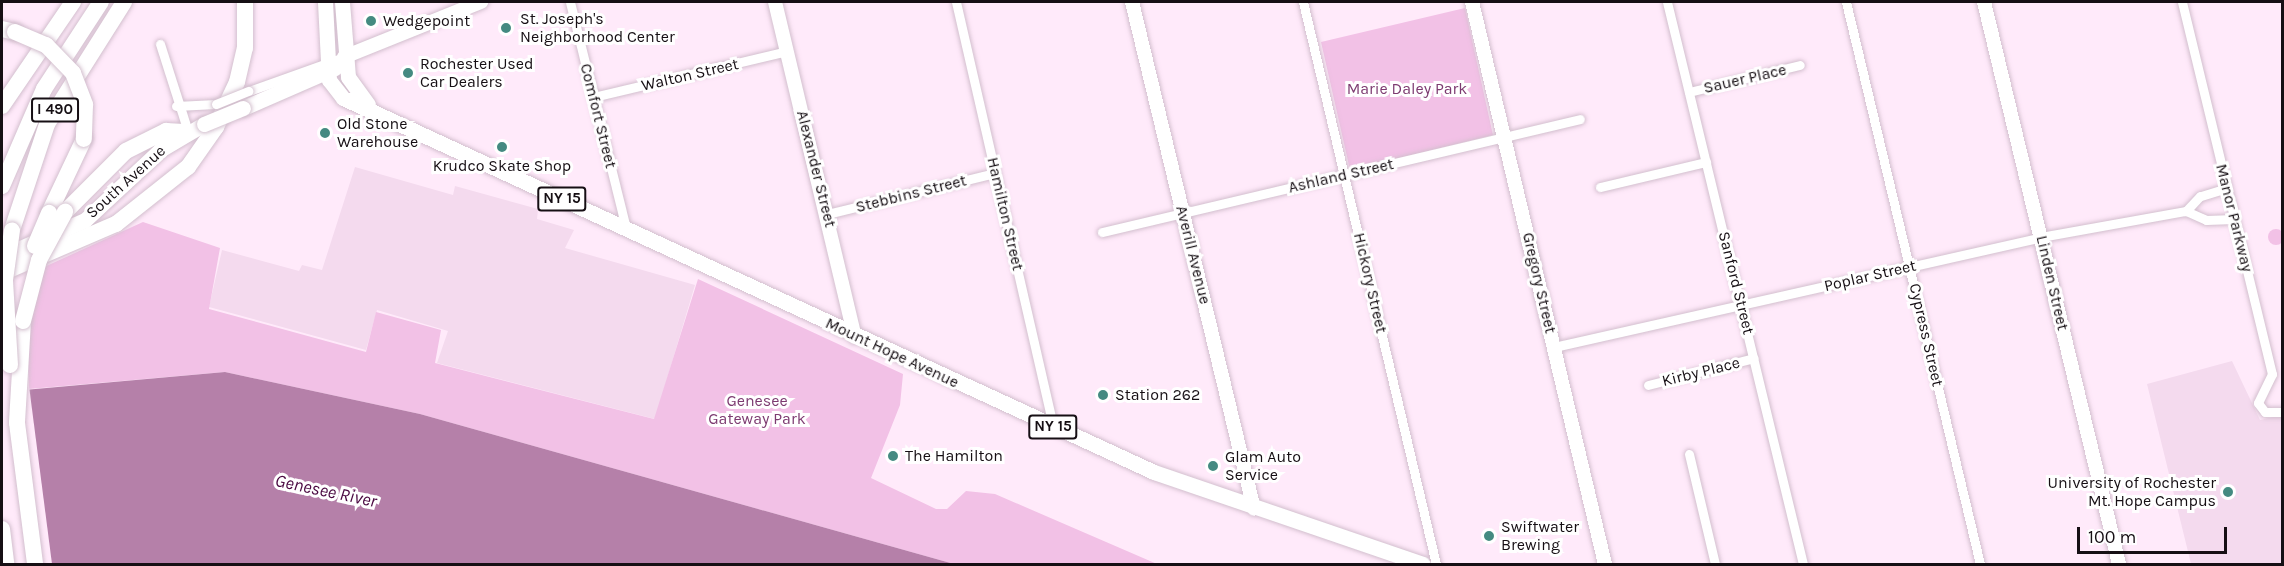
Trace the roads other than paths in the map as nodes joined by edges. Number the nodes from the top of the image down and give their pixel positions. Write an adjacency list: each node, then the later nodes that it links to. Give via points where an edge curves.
1 (73, 2): 26 (highway, I 490)
2 (101, 2): 35 (highway, via 48,80)
3 (124, 2): 55 (highway, I 490, bridge, via 47,124 12,230 5,307)
4 (244, 2): 48 (highway, via 245,48 235,88 206,143 183,172 116,224)
5 (325, 2): 23 (main road)
6 (342, 2): 21 (main road, NY 15)
7 (481, 2): 21 (street, South Avenue)
8 (570, 2): 25 (street, Comfort Street)
9 (775, 2): 20 (street, Alexander Street)
10 (956, 2): 33 (street, Hamilton Street)
11 (1132, 2): 40 (street, Averill Avenue)
12 (1303, 2): 34 (street, Hickory Street)
13 (1472, 2): 31 (street, Gregory Street)
14 (1667, 2): 24 (street, Sanford Street)
15 (1846, 2): 47 (street, Cypress Street)
16 (1984, 2): 45 (street, Linden Street)
17 (2182, 2): 37 (street, Manor Parkway)
18 (8, 30): 39 (highway, bridge, via 46,45 73,72 85,105 84,139)
19 (160, 44): 27 (street)
20 (787, 51): 25 (street, Walton Street); 41 (street, Alexander Street)
21 (344, 57): 23 (main road, South Avenue); 28 (main road, Mount Hope Avenue / NY 15, via 351,85)
22 (1800, 65): 24 (street, Sauer Place)
23 (328, 66): 27 (street, South Avenue, bridge, via 216,104); 28 (main road, Mount Hope Avenue / NY 15, via 337,94); 30 (main road, South Avenue, bridge)
24 (1689, 92): 32 (street, Sanford Street)
25 (593, 97): 43 (street, Comfort Street)
26 (2, 106)
27 (176, 106): 30 (street)
28 (374, 110): 43 (main road, Mount Hope Avenue / NY 15)
29 (1580, 119): 31 (street, Ashland Street)
30 (188, 132): 39 (highway, via 166,131 126,151); 46 (main road, South Avenue, via 156,154 85,220)
31 (1504, 136): 34 (street, Ashland Street); 51 (street, Gregory Street)
32 (1706, 162): 36 (street); 49 (street, Sanford Street)
33 (995, 173): 41 (street, Stebbins Street); 56 (street, Hamilton Street)
34 (1345, 175): 40 (street, Ashland Street); 63 (street, Hickory Street)
35 (3, 180)
36 (1600, 187)
37 (2227, 188): 38 (street, Poplar Street, via 2200,196); 42 (street, Manor Parkway)
38 (2186, 211): 42 (street, Poplar Street, via 2206,220); 45 (street, Poplar Street)
39 (57, 213): 55 (highway, bridge, via 32,257 23,321)
40 (1183, 213): 44 (street, Ashland Street); 58 (street, Averill Avenue)
41 (827, 214): 50 (street, Alexander Street)
42 (2234, 219): 54 (street, Manor Parkway, via 2272,374 2258,403 2265,412)
43 (626, 230): 50 (main road, Mount Hope Avenue / NY 15)
44 (1102, 232)
45 (2041, 237): 47 (street, Poplar Street); 68 (street, Linden Street)
46 (2, 256)
47 (1910, 266): 49 (street, Poplar Street); 67 (street, Cypress Street)
48 (2, 273)
49 (1741, 306): 51 (street, Poplar Street); 52 (street, Sanford Street)
50 (855, 337): 56 (main road, Mount Hope Avenue / NY 15)
51 (1554, 347): 64 (street, Gregory Street)
52 (1754, 358): 53 (street, Kirby Place); 66 (street, Sanford Street)
53 (1648, 385)
54 (2283, 412)
55 (17, 423): 61 (highway, I 490)
56 (1053, 427): 58 (main road, Mount Hope Avenue / NY 15, via 1169,479)
57 (1689, 454): 65 (street)
58 (1254, 508): 62 (main road, Mount Hope Avenue / NY 15)
59 (2, 529): 60 (highway)
60 (6, 564)
61 (35, 564)
62 (1423, 564)
63 (1436, 564)
64 (1605, 564)
65 (1715, 564)
66 (1803, 564)
67 (1980, 564)
68 (2119, 564)

